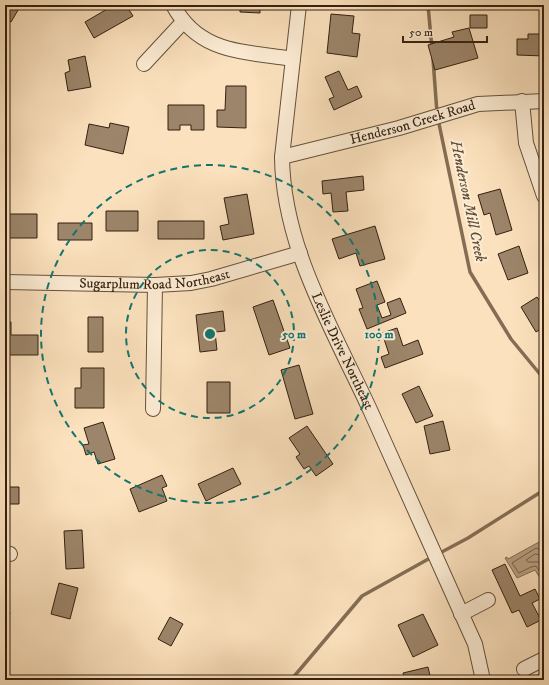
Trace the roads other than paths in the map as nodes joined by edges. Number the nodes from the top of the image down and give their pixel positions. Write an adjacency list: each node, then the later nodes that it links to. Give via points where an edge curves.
1 (173, 5): 3 (street)
2 (299, 5): 4 (street, Leslie Drive Northeast)
3 (183, 22): 4 (street, via 193,32 222,48); 5 (street)
4 (293, 59): 8 (street, Leslie Drive Northeast)
5 (144, 64)
6 (522, 101): 7 (street, Henderson Creek Road); 8 (street, Henderson Creek Road, via 478,104 399,128); 9 (street, via 526,143)
7 (544, 102)
8 (282, 157): 10 (street, Leslie Drive Northeast, via 282,179)
9 (544, 196)
10 (300, 253): 12 (street, Sugarplum Road Northeast, via 211,279); 15 (street, Leslie Drive Northeast, via 325,319 370,411)
11 (5, 282): 12 (street, Sugarplum Road Northeast)
12 (155, 285): 13 (street)
13 (153, 409)
14 (488, 600): 15 (street)
15 (461, 614): 18 (street, Leslie Drive Northeast, via 474,644)
16 (544, 659): 17 (street)
17 (524, 669)
18 (483, 680)

